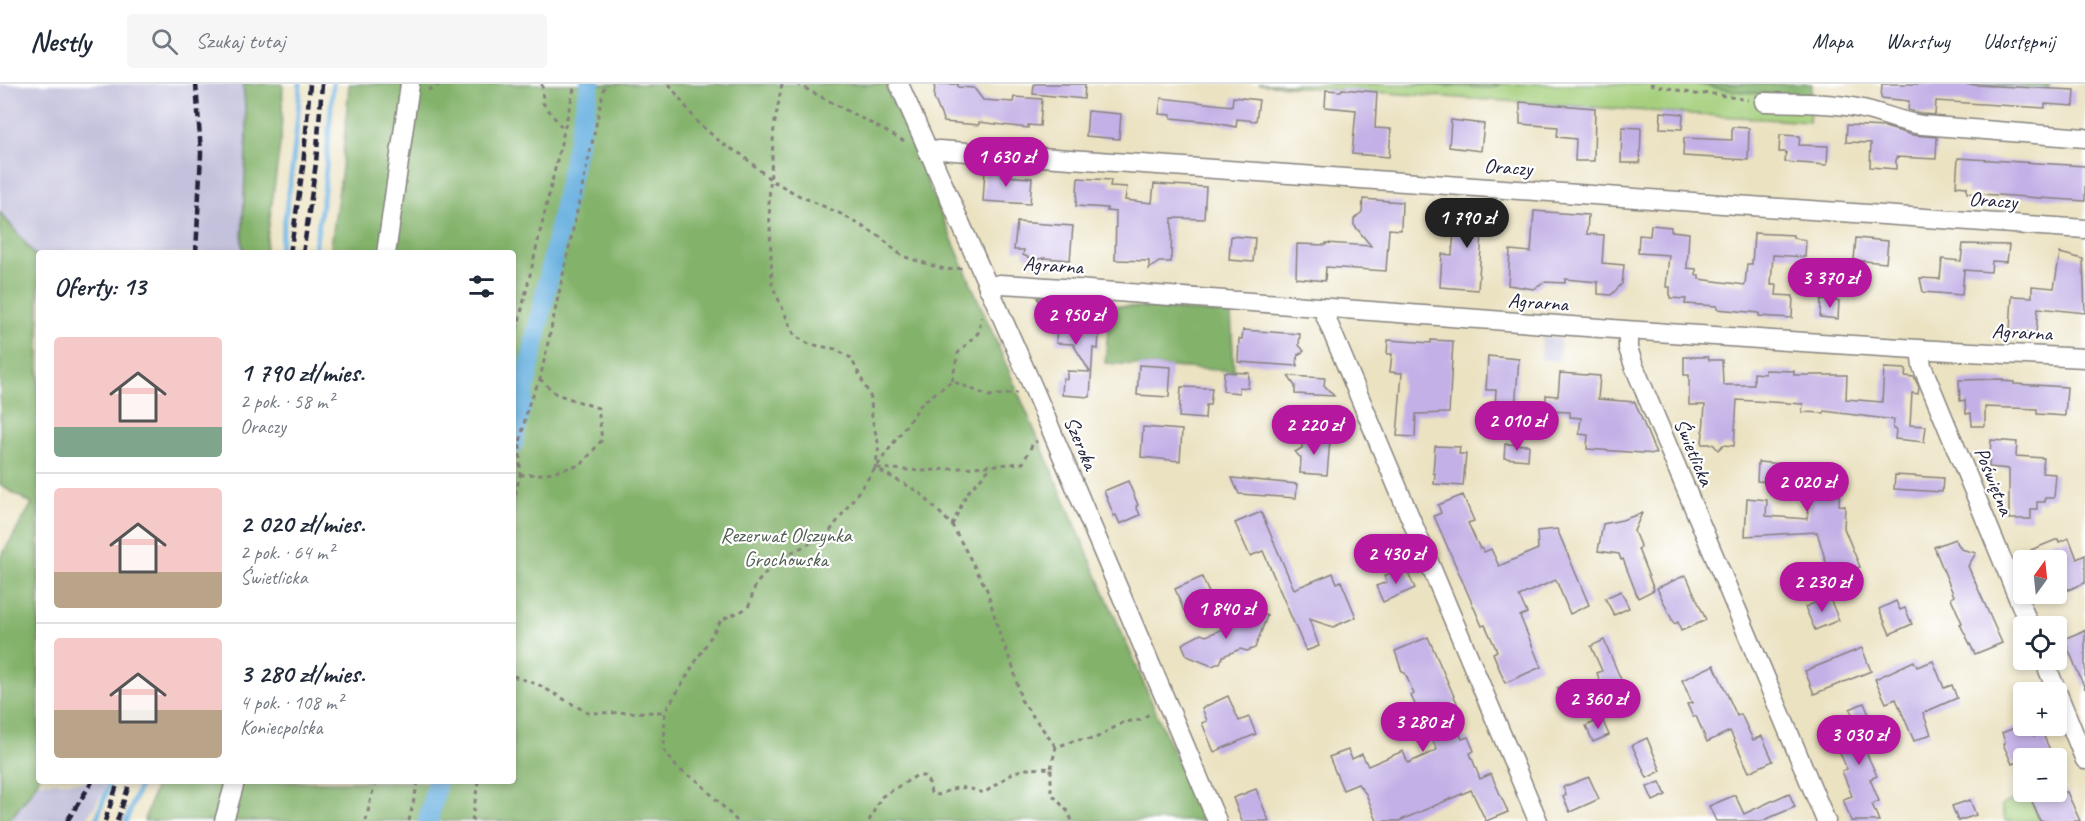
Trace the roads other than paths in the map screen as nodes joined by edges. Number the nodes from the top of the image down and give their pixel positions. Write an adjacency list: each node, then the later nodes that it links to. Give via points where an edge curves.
1 (410, 84): 7 (street)
2 (899, 84): 5 (street, Szeroka)
3 (1764, 102): 4 (street, via 1858,108 1922,125)
4 (2085, 138)
5 (928, 153): 6 (street, Oraczy, via 948,150); 8 (street, Szeroka)
6 (2085, 229)
7 (387, 250)
8 (988, 288): 9 (street, Agrarna, via 999,284); 18 (street, Szeroka)
9 (1322, 308): 10 (street, Agrarna); 19 (street)
10 (1628, 331): 11 (street, Agrarna); 20 (street, Świetlicka, via 1634,366)
11 (1920, 350): 12 (street, Agrarna); 13 (street, Poświętna, via 1922,366)
12 (2085, 358)
13 (2025, 616)
14 (2048, 670): 15 (street)
15 (2085, 760)
16 (234, 784): 17 (street)
17 (224, 821)
18 (1218, 821)
19 (1538, 821)
20 (1826, 821)

